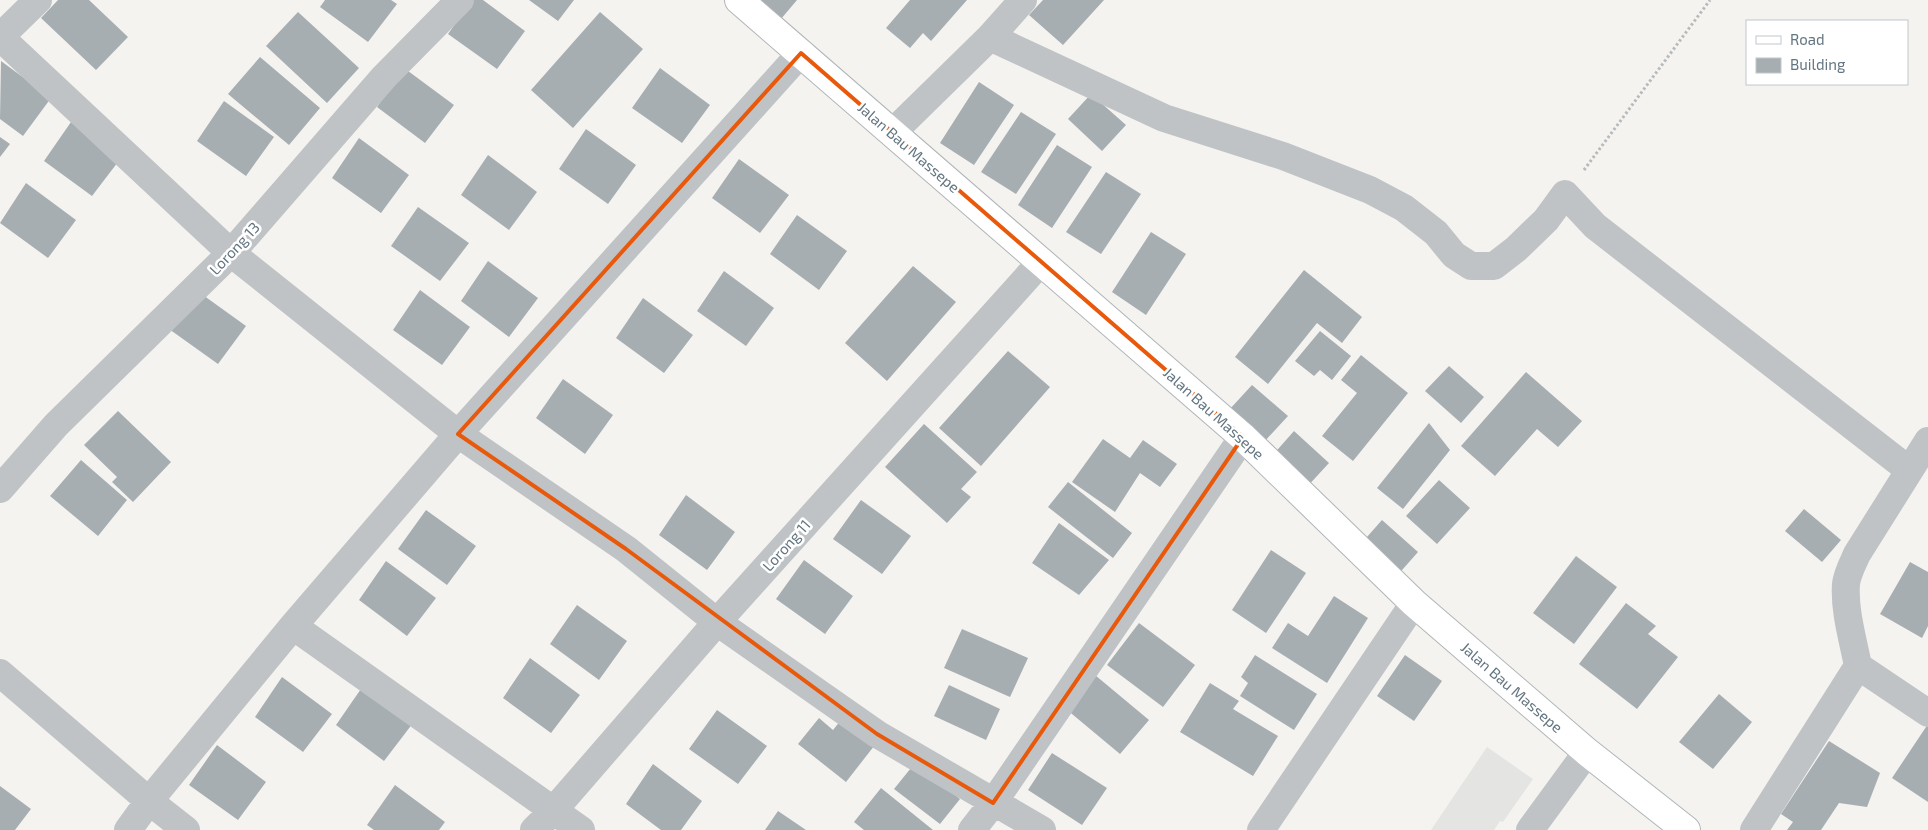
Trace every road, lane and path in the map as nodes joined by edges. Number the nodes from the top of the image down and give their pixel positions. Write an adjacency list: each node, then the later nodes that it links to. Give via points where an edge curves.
1 (38, 0): 10 (street, via 0,36)
2 (460, 0): 10 (street, Lorong 13, via 384,77)
3 (739, 0): 7 (main road, Jalan Bau Massepe)
4 (1023, 0): 6 (street)
5 (1710, 0): 9 (path)
6 (990, 37): 8 (street); 9 (street, via 1164,118 1274,153 1370,190 1404,208 1436,233 1454,255 1471,266 1494,266)
7 (801, 53): 8 (main road, Jalan Bau Massepe); 12 (street)
8 (893, 132): 11 (main road, Jalan Bau Massepe)
9 (1568, 198): 15 (street, via 1595,226)
10 (231, 253): 12 (street); 16 (street, Lorong 13, via 56,426)
11 (1042, 262): 13 (main road, Jalan Bau Massepe); 18 (street, Lorong 11)
12 (458, 434): 18 (street, via 626,549); 19 (street)
13 (1243, 437): 17 (main road, Jalan Bau Massepe); 25 (street)
14 (1928, 441): 15 (street)
15 (1909, 470): 20 (street, via 1856,554 1846,583)
16 (0, 489)
17 (1414, 603): 23 (main road, Jalan Bau Massepe); 33 (street)
18 (717, 622): 25 (street, via 877,734); 26 (street, Lorong 11)
19 (293, 626): 24 (street); 26 (street)
20 (1858, 666): 22 (street); 36 (street)
21 (0, 673): 24 (street)
22 (1928, 713)
23 (1587, 752): 34 (street); 35 (main road, Jalan Bau Massepe)
24 (149, 802): 27 (street); 28 (street)
25 (993, 803): 31 (street); 32 (street)
26 (553, 811): 29 (street, Lorong 11); 30 (street)
27 (128, 830)
28 (186, 830)
29 (534, 830)
30 (581, 830)
31 (972, 830)
32 (1042, 830)
33 (1261, 830)
34 (1530, 830)
35 (1686, 830)
36 (1754, 830)

